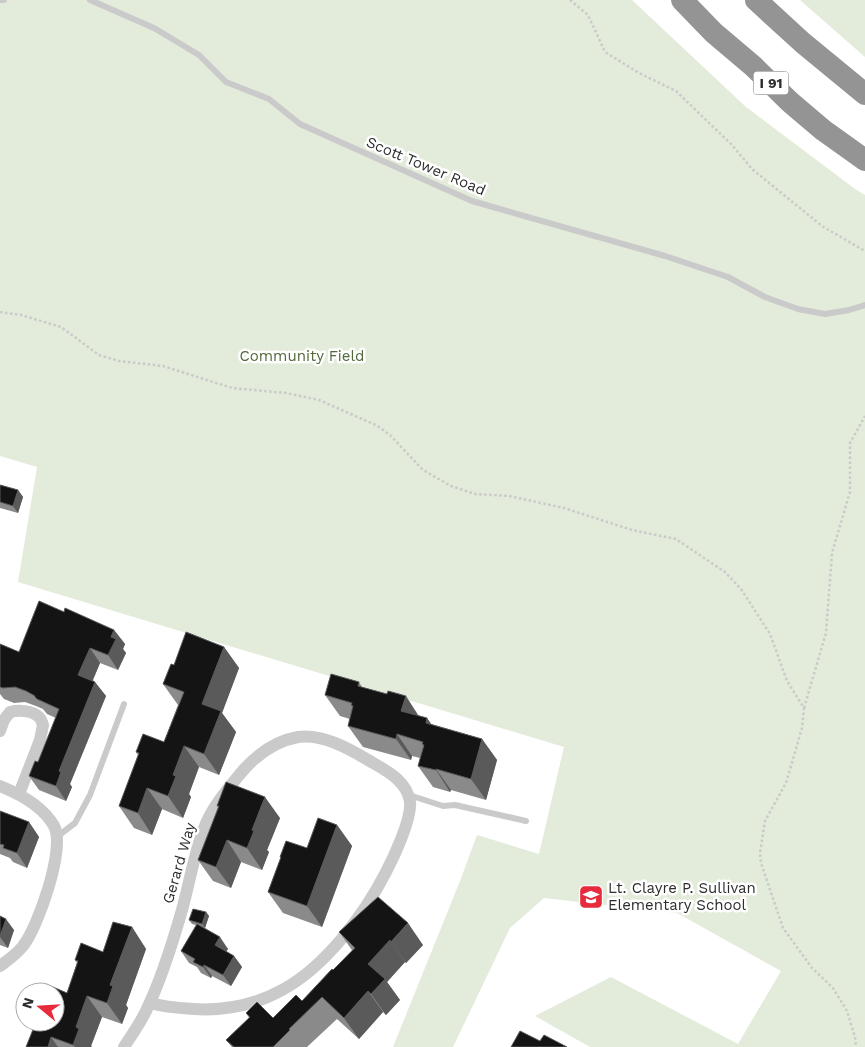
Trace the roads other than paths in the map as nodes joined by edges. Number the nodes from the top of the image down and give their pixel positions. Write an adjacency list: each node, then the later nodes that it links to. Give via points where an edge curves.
1 (0, 0): 2 (lane)
2 (4, 0)
3 (90, 0): 8 (lane, Scott Tower Road, via 154,28 199,55 226,82 269,99 300,124 472,201 665,256 728,277 765,297 798,309 825,314)
4 (682, 0): 7 (highway, I 91, via 803,113)
5 (756, 0): 6 (highway)
6 (865, 94)
7 (865, 160)
8 (865, 305)
9 (124, 704): 15 (lane, via 90,795 75,824)
10 (0, 731): 12 (street, via 10,712 18,710 39,717 43,725)
11 (0, 786): 12 (street)
12 (19, 794): 15 (street, via 47,817)
13 (408, 795): 14 (lane, via 443,806 455,804); 17 (street, via 410,813 380,884 340,940 305,974 283,990 236,1007 201,1010); 17 (street, Gerard Way, via 391,773 343,746 320,738 287,740 263,752 240,773 208,819 167,959)
14 (526, 821)
15 (58, 836): 16 (street, via 49,885 33,929 23,946)
16 (0, 966)
17 (150, 1003): 18 (street, Gerard Way)
18 (124, 1047)

